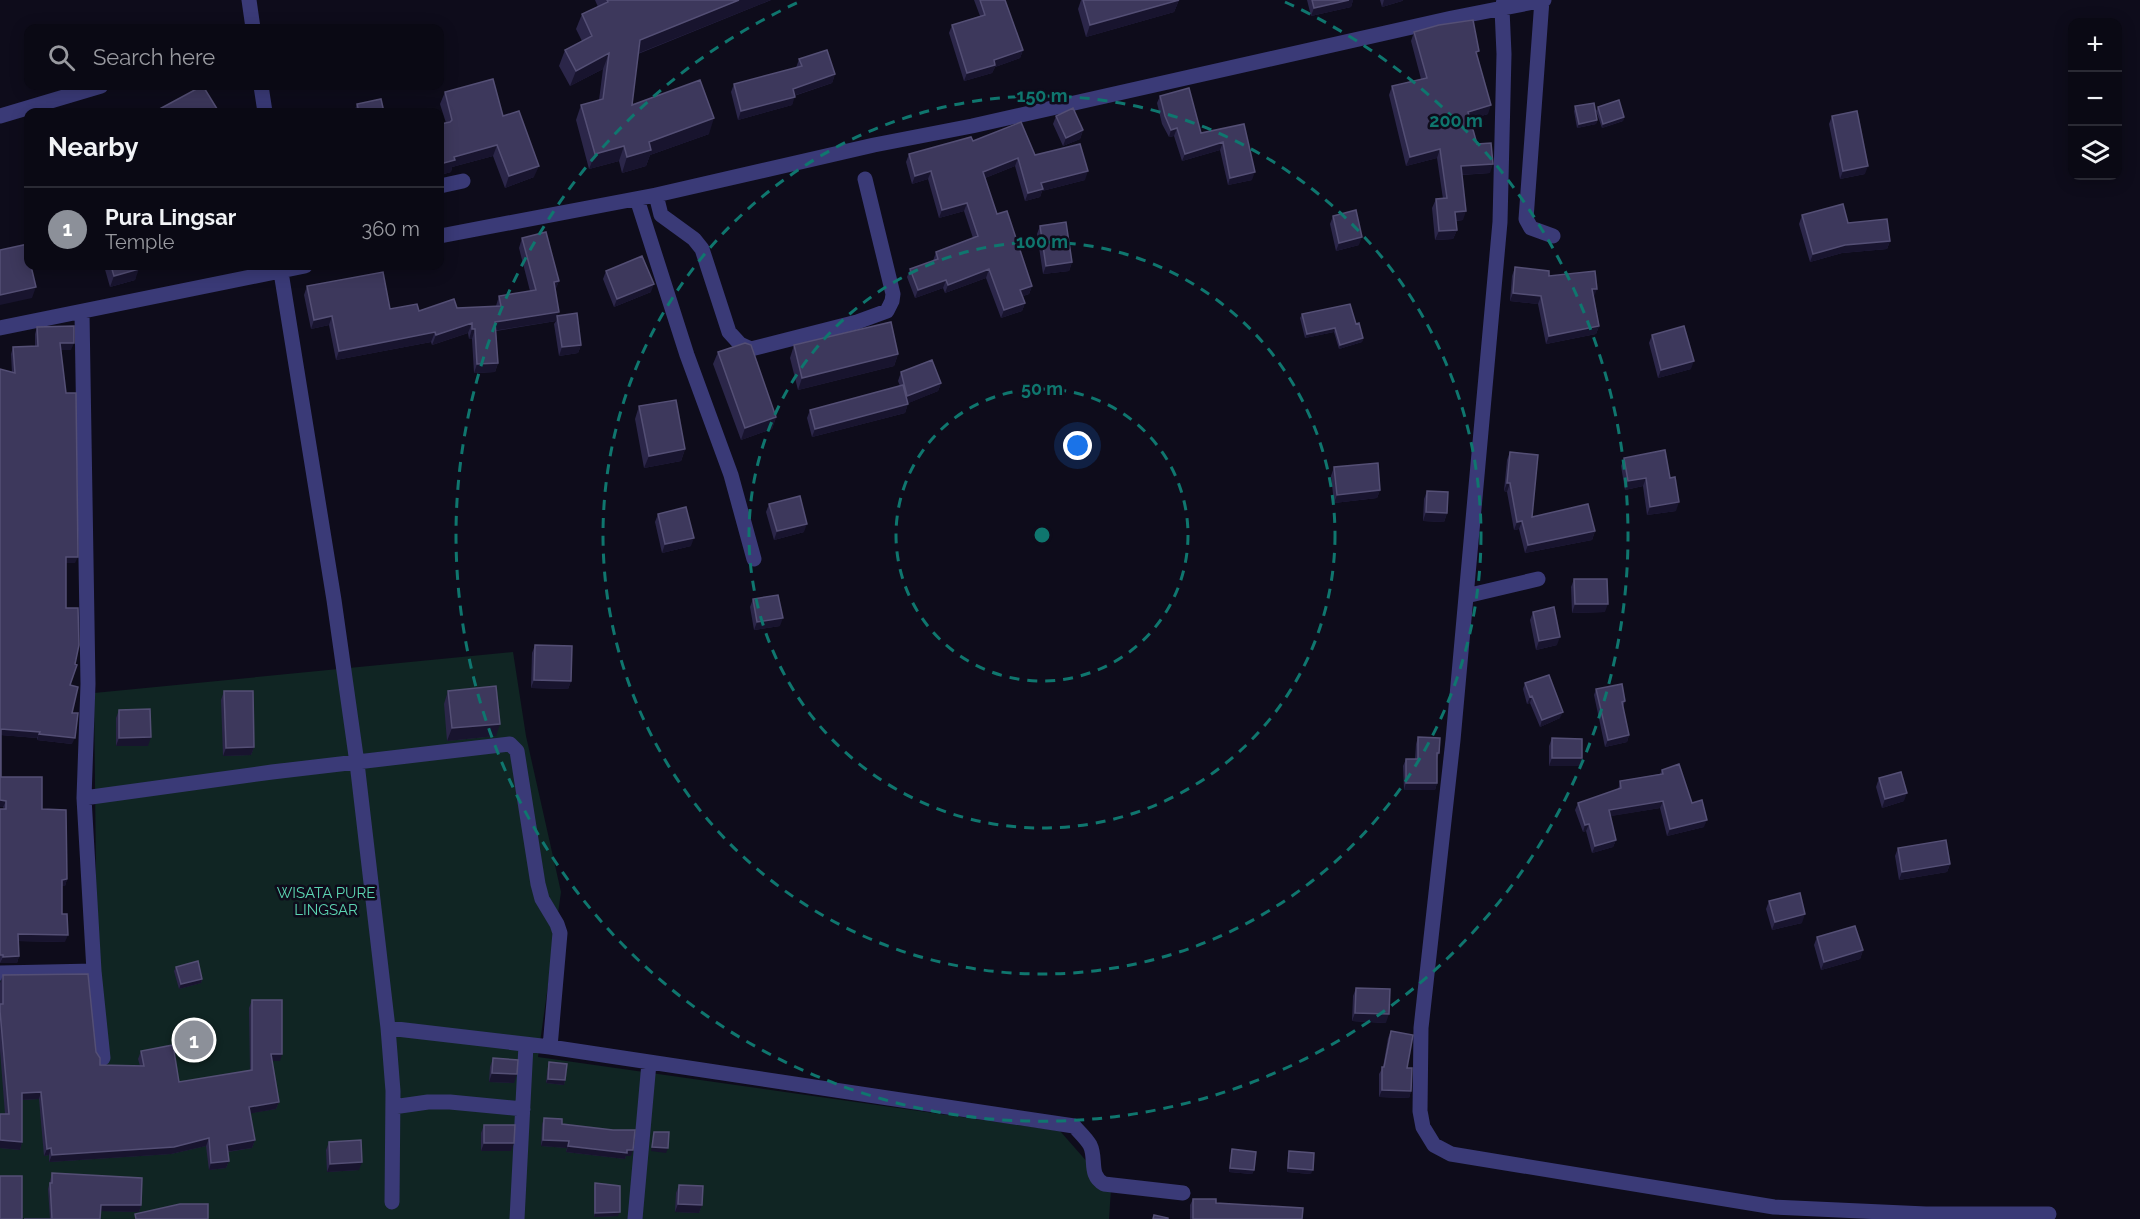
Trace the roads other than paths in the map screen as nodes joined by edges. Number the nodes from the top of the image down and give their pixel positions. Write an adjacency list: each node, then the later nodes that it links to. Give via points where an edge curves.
1 (249, 0): 4 (street)
2 (1543, 0): 3 (street); 17 (street, via 1526,219 1531,228)
3 (1503, 4): 14 (street); 24 (street, via 1500,222)
4 (252, 24)
5 (88, 90): 7 (street)
6 (262, 90): 8 (street)
7 (27, 108)
8 (264, 108)
9 (24, 109): 10 (street)
10 (0, 116)
11 (865, 178): 14 (street, via 893,294 886,311 751,349 729,332 702,249 661,215)
12 (463, 181): 13 (street)
13 (444, 185)
14 (656, 195): 15 (street)
15 (637, 199): 16 (street); 22 (street, via 731,475)
16 (444, 235)
17 (1553, 236)
18 (271, 270): 20 (street)
19 (280, 270): 25 (street)
20 (82, 313): 21 (street); 26 (street, via 88,684)
21 (0, 328)
22 (754, 559)
23 (1538, 579): 24 (street)
24 (1466, 596): 39 (street, via 1421,1028 1420,1111 1423,1127 1434,1145 1451,1154 1774,1207)
25 (357, 763): 26 (street); 29 (street); 31 (street, via 510,744 517,751 538,884 560,933)
26 (84, 798): 27 (street)
27 (94, 971): 28 (street); 32 (street)
28 (0, 973)
29 (388, 1028): 30 (street); 34 (street)
30 (526, 1045): 31 (street); 35 (street)
31 (550, 1047): 33 (street)
32 (104, 1058)
33 (649, 1063): 36 (street, via 1074,1126 1089,1143 1095,1175 1104,1184); 41 (street)
34 (393, 1107): 35 (street, via 450,1102); 37 (street)
35 (523, 1109): 40 (street)
36 (1182, 1193)
37 (392, 1202)
38 (2049, 1214): 39 (street)
39 (1926, 1216)
40 (517, 1219)
41 (635, 1219)

